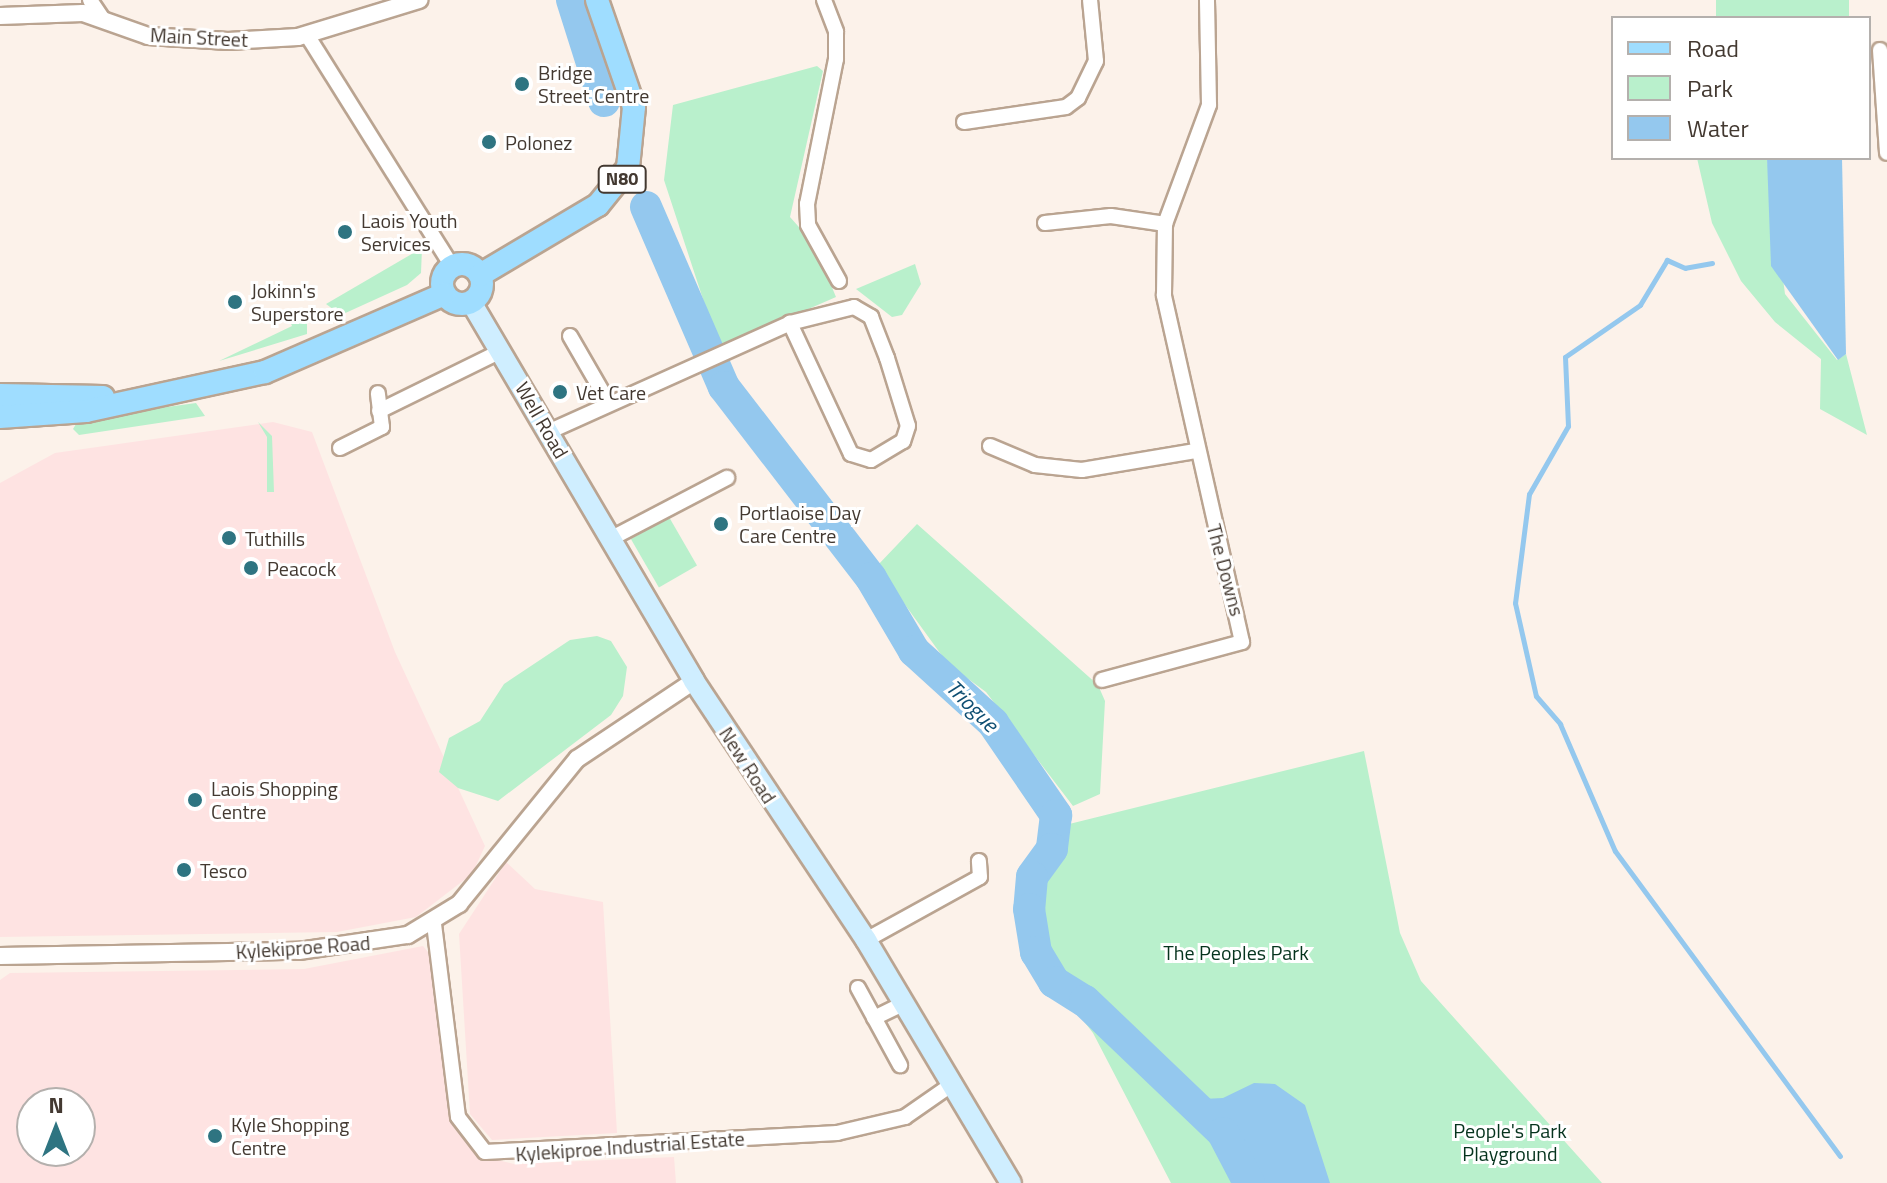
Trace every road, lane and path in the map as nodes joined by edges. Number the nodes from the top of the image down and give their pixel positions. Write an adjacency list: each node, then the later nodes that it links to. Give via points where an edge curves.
1 (90, 0): 8 (street)
2 (419, 0): 9 (street, Main Street)
3 (824, 0): 17 (street, via 836,32 836,59 807,204 808,225)
4 (1090, 0): 11 (street, via 1096,61 1078,98 1066,107)
5 (1207, 0): 14 (street, The Downs, via 1209,105)
6 (604, 4): 16 (main road, N80, via 634,107 628,168 598,205)
7 (0, 16): 8 (street, Main Street)
8 (102, 18): 9 (street, Main Street, via 121,29 173,39)
9 (307, 35): 15 (street, via 411,209)
10 (1880, 50): 12 (street)
11 (964, 122)
12 (1887, 153)
13 (1045, 223): 14 (street, via 1111,216)
14 (1165, 224): 32 (street, The Downs, via 1164,295)
15 (452, 266): 16 (main road, via 467,264); 18 (main road, via 442,279)
16 (480, 275): 19 (main road, via 481,291)
17 (839, 281)
18 (444, 294): 19 (main road, via 455,304); 25 (main road, via 306,359 216,385)
19 (471, 302): 22 (main road, Well Road)
20 (790, 323): 20 (street, via 835,307 871,317 905,413 903,441 871,460 851,454); 26 (street)
21 (570, 336): 26 (street)
22 (501, 351): 27 (street); 29 (main road, Well Road)
23 (378, 393): 27 (street)
24 (0, 395): 25 (main road)
25 (137, 398): 28 (main road, via 86,411)
26 (607, 400): 29 (street)
27 (379, 411): 31 (street, via 377,433)
28 (0, 417)
29 (548, 432): 34 (main road, Well Road)
30 (990, 446): 32 (street, via 1035,465 1082,470)
31 (340, 448)
32 (1195, 451): 35 (street, The Downs, via 1242,642)
33 (727, 478): 34 (street)
34 (612, 538): 36 (main road, New Road)
35 (1102, 680)
36 (694, 681): 38 (street, Kylekiproe Road, via 577,759 459,904); 39 (main road, New Road)
37 (979, 861): 39 (street, via 980,877)
38 (434, 924): 40 (street, Kylekiproe Road, via 336,949); 45 (street, Kylekiproe Industrial Estate, via 458,1117 485,1152 837,1133 905,1117)
39 (866, 940): 42 (main road, New Road)
40 (0, 956)
41 (858, 988): 43 (street)
42 (905, 1003): 43 (street); 45 (main road, New Road)
43 (874, 1018): 44 (street)
44 (900, 1065)
45 (954, 1083): 46 (main road, New Road)
46 (1011, 1183)

